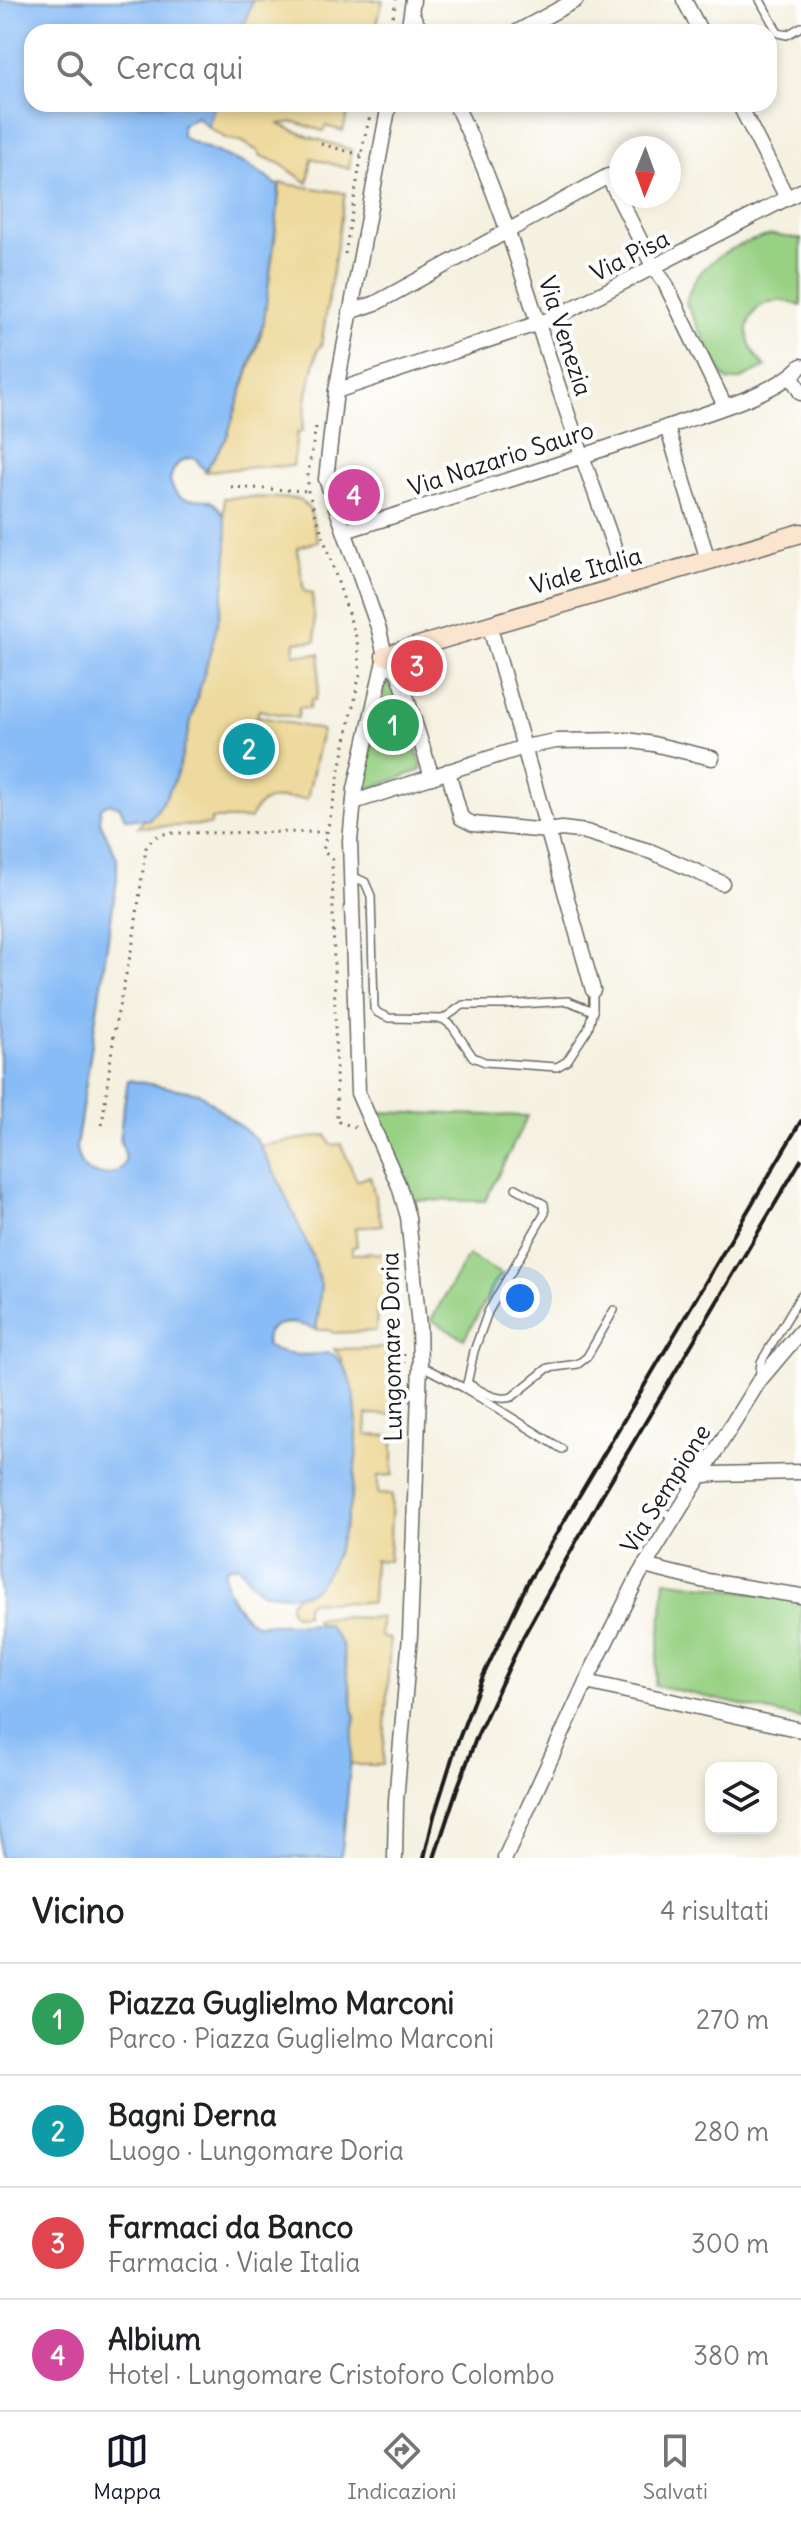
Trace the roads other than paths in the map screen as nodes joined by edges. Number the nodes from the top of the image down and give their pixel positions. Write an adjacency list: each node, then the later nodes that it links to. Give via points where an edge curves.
1 (576, 0): 4 (street)
2 (685, 0): 5 (street)
3 (760, 0): 6 (lane)
4 (532, 24)
5 (697, 24)
6 (773, 24)
7 (801, 27): 8 (lane, via 787,35)
8 (777, 31)
9 (388, 112): 15 (street)
10 (459, 112): 13 (street, Via Venezia)
11 (744, 112): 12 (street)
12 (794, 194): 14 (street, Via Pisa)
13 (506, 231): 14 (street, via 608,176); 15 (street); 16 (street, Via Venezia)
14 (654, 268): 16 (street, Via Pisa); 20 (street)
15 (350, 312): 18 (street)
16 (538, 324): 18 (street, Via Pisa); 22 (street, Via Venezia)
17 (796, 371): 19 (street); 20 (street, Via Nazario Sauro)
18 (336, 391): 23 (street, via 326,479)
19 (801, 393)
20 (725, 406): 21 (street, Via Nazario Sauro)
21 (667, 427): 22 (street, Via Nazario Sauro); 25 (street)
22 (581, 458): 23 (street, Via Nazario Sauro); 26 (street, Via Venezia)
23 (345, 531): 28 (street)
24 (801, 533): 25 (street, Viale Italia)
25 (708, 560): 26 (street, Viale Italia)
26 (627, 585): 27 (street, Viale Italia)
27 (489, 624): 28 (street, Viale Italia); 29 (street)
28 (384, 659): 32 (street, via 402,683); 33 (street, Lungomare Doria)
29 (524, 747): 30 (street, via 627,740); 31 (street); 34 (street)
30 (712, 758)
31 (448, 771): 32 (street); 34 (street, via 465,821)
32 (432, 777): 33 (street)
33 (354, 802): 35 (street, Lungomare Doria)
34 (548, 831): 36 (street, via 586,832 652,852); 37 (street)
35 (351, 875): 39 (lane, via 365,882 371,896 374,1008 389,1018); 44 (street, Lungomare Doria, via 358,1093 408,1217)
36 (722, 883)
37 (593, 990): 38 (lane)
38 (593, 1011): 39 (lane, via 568,1001 463,1005); 39 (lane, via 588,1029 557,1067 473,1057)
39 (443, 1019)
40 (516, 1188): 46 (lane, via 544,1204 545,1213 488,1312)
41 (801, 1295): 45 (lane, via 761,1362)
42 (614, 1310): 46 (lane, via 578,1364 548,1368 506,1399)
43 (801, 1331): 45 (street, Via Sempione)
44 (420, 1365): 46 (lane); 54 (street, Lungomare Doria)
45 (759, 1381): 49 (street, Via Sempione)
46 (467, 1386): 47 (lane)
47 (562, 1449)
48 (801, 1472): 49 (street)
49 (699, 1476): 50 (street, Via Sempione, via 667,1514)
50 (644, 1566): 51 (street); 52 (street, Via Sempione)
51 (801, 1596)
52 (586, 1682): 53 (street); 55 (street, Via Sempione)
53 (801, 1730)
54 (395, 1858)
55 (505, 1858)

